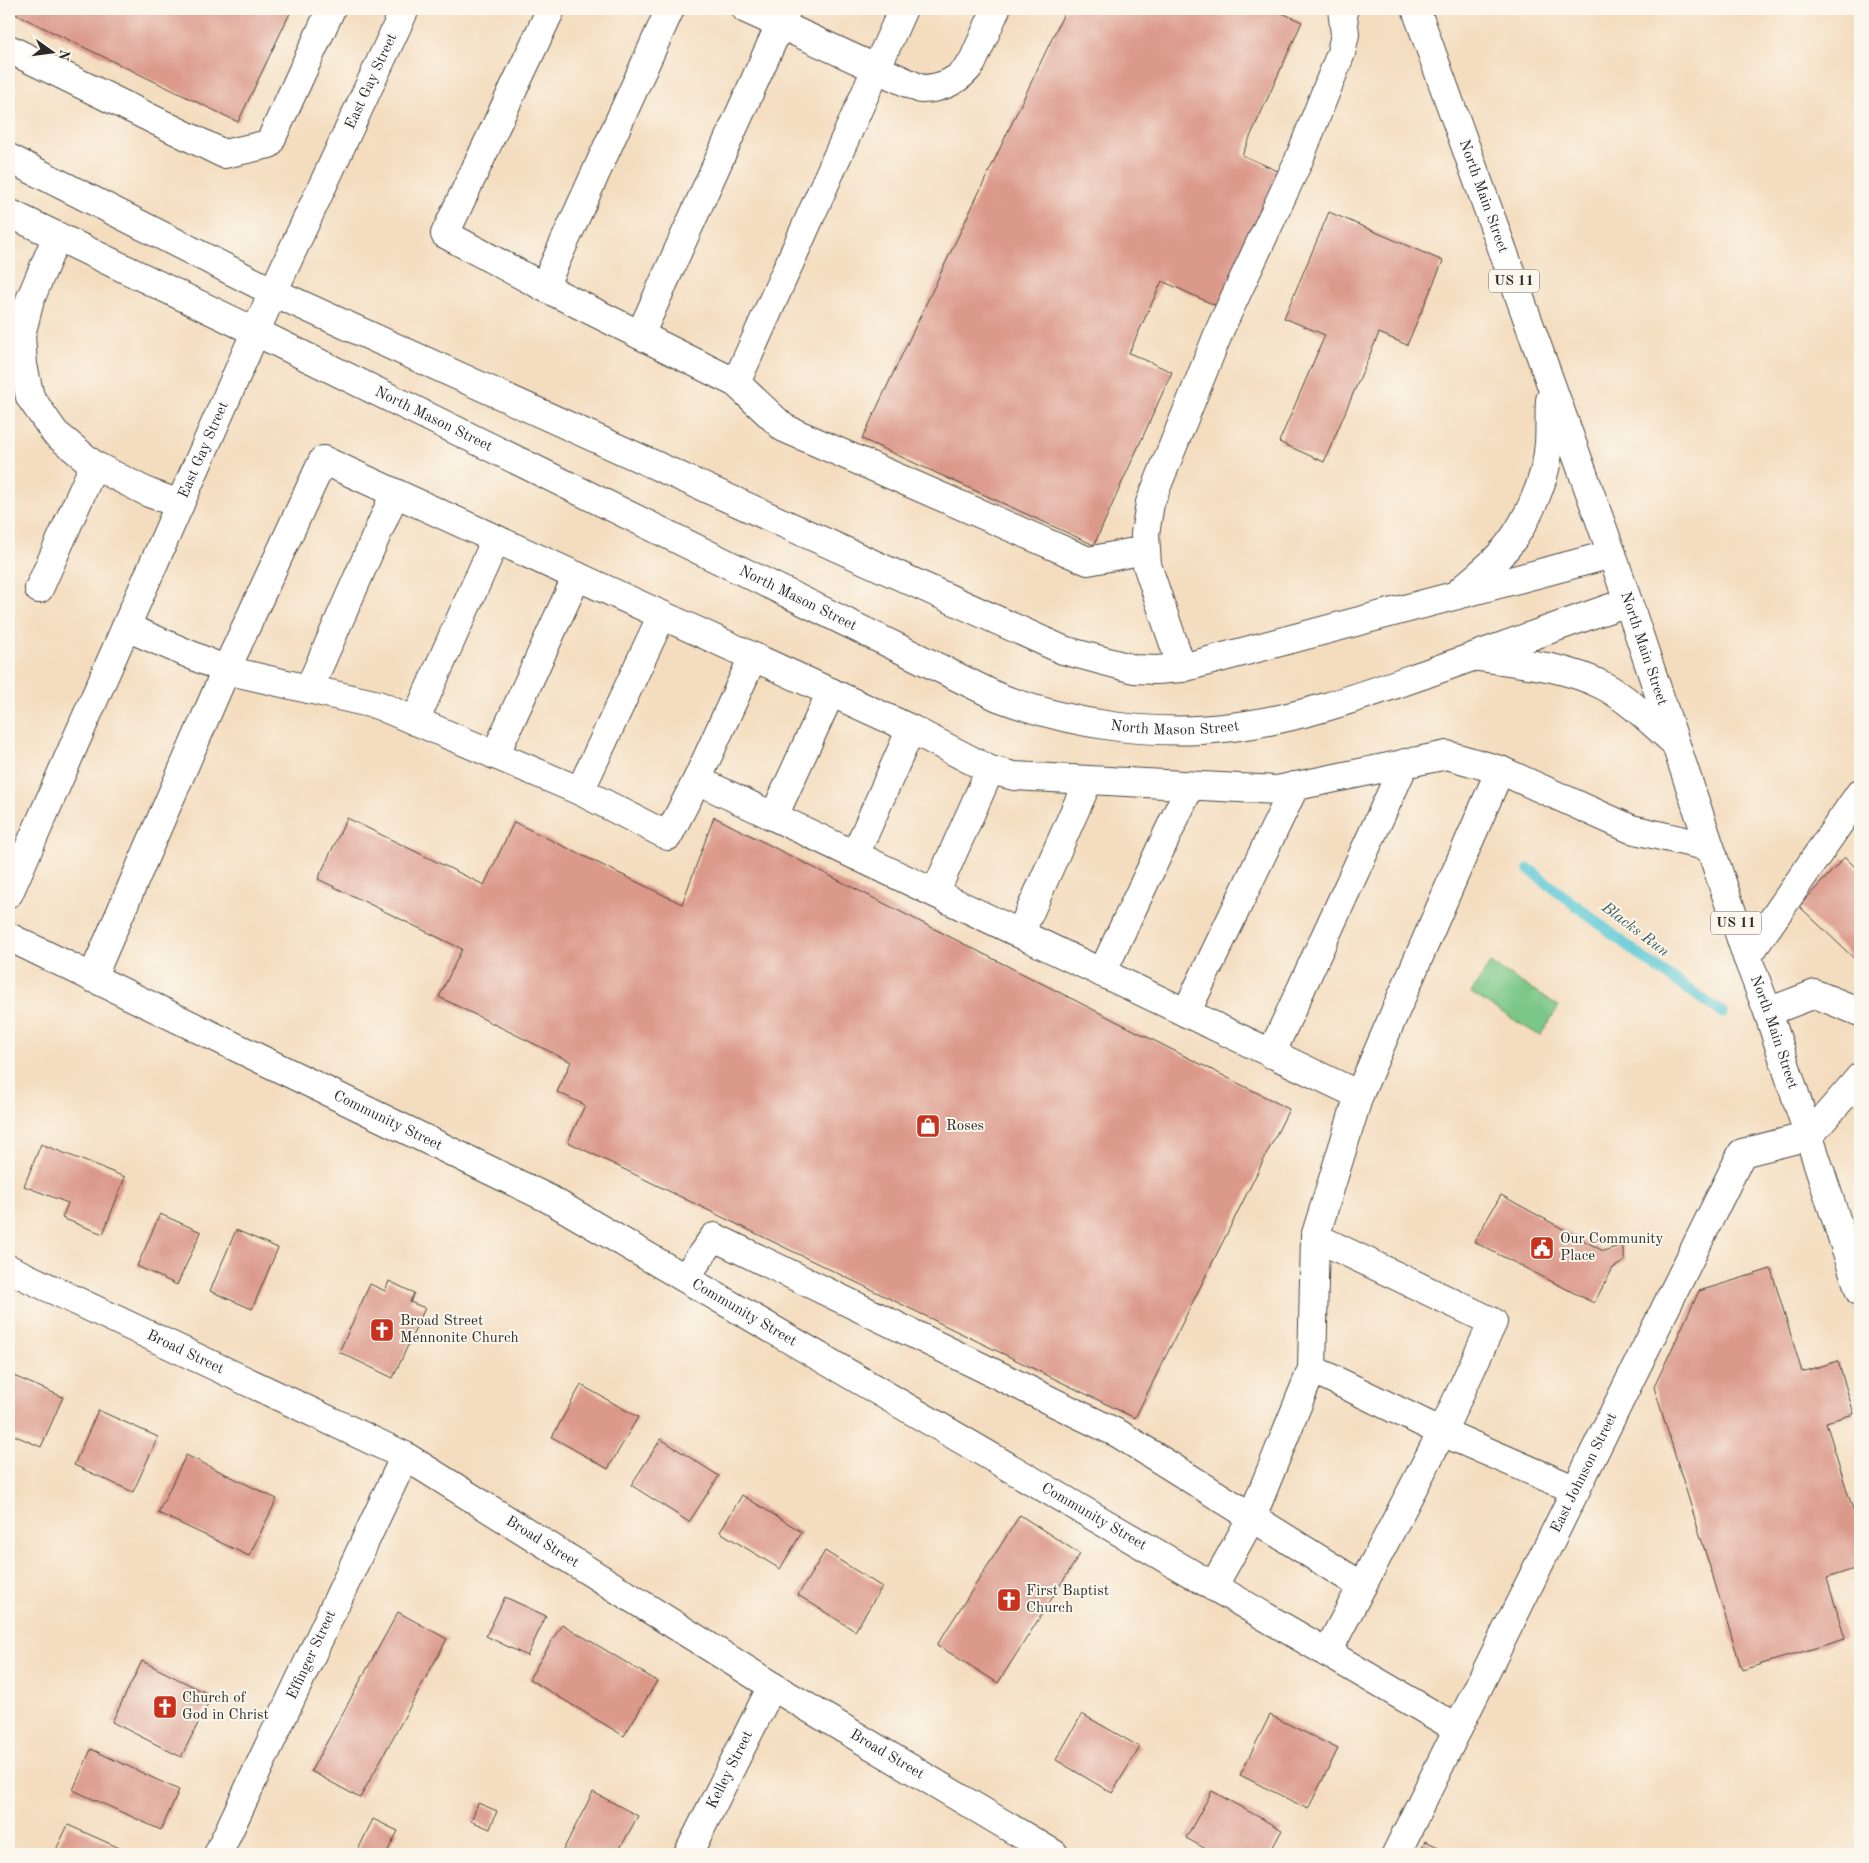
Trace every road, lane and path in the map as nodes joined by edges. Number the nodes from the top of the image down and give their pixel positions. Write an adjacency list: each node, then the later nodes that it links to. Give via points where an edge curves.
1 (332, 9): 11 (street, via 269,144 224,154)
2 (405, 9): 17 (street, East Gay Street)
3 (551, 9): 16 (street, via 445,234)
4 (670, 9): 16 (street)
5 (746, 9): 10 (street)
6 (903, 9): 12 (street)
7 (996, 9): 12 (street, via 972,63 947,85 921,89)
8 (1342, 9): 26 (street, via 1345,34 1341,53 1298,162 1221,327 1162,471 1146,518)
9 (1416, 9): 20 (street, North Main Street / US 11)
10 (783, 16): 12 (street); 19 (street)
11 (9, 49)
12 (877, 69): 21 (street)
13 (9, 158): 17 (street)
14 (9, 212): 15 (street, North Mason Street)
15 (57, 236): 18 (street, North Mason Street); 22 (street, via 30,300 21,335 23,365 30,397 55,433)
16 (544, 287): 19 (street)
17 (274, 292): 18 (street, East Gay Street); 36 (street, via 1063,650 1134,669)
18 (256, 332): 24 (street, East Gay Street); 35 (street, North Mason Street, via 998,697 1029,709 1132,729 1232,727 1350,700)
19 (640, 335): 21 (street)
20 (1550, 381): 27 (street, North Main Street / US 11); 30 (street, via 1549,443 1538,492 1521,526 1500,556)
21 (736, 383): 26 (street, via 784,428 1088,561)
22 (94, 465): 24 (street, via 149,493); 29 (street)
23 (396, 493): 25 (street); 37 (street, via 323,460); 38 (street)
24 (180, 504): 33 (street, East Gay Street)
25 (496, 539): 28 (street); 40 (street)
26 (1145, 550): 36 (street, via 1147,565)
27 (1612, 554): 30 (street); 31 (street, North Main Street / US 11)
28 (577, 576): 32 (street); 43 (street)
29 (39, 589)
30 (1454, 596): 36 (street)
31 (1628, 602): 35 (street, North Mason Street); 42 (street, North Main Street / US 11)
32 (662, 615): 34 (street); 51 (street)
33 (126, 627): 37 (street); 56 (street, East Gay Street)
34 (753, 657): 39 (street); 47 (street)
35 (1474, 657): 42 (street, via 1555,668 1583,676 1625,700)
36 (1182, 668)
37 (226, 670): 38 (street); 62 (street)
38 (309, 689): 40 (street, via 378,705)
39 (831, 692): 41 (street); 53 (street)
40 (415, 721): 43 (street)
41 (911, 729): 45 (street); 55 (street)
42 (1676, 744): 54 (street, North Main Street / US 11)
43 (495, 755): 51 (street)
44 (1405, 763): 46 (street, via 1447,755); 50 (street); 66 (street)
45 (990, 770): 48 (street, via 1014,776); 57 (street)
46 (1500, 770): 54 (street, via 1631,829); 68 (street)
47 (698, 780): 51 (street, via 668,836); 53 (street)
48 (1088, 781): 49 (street); 58 (street)
49 (1190, 786): 50 (street, via 1276,790); 61 (street)
50 (1294, 786): 65 (street)
51 (580, 792)
52 (1860, 793): 60 (street)
53 (774, 816): 55 (street)
54 (1710, 848): 60 (street, North Main Street / US 11)
55 (855, 855): 57 (street)
56 (9, 893)
57 (935, 893): 58 (street)
58 (1020, 934): 61 (street)
59 (9, 938): 62 (street, Community Street)
60 (1747, 957): 63 (street, North Main Street / US 11)
61 (1102, 973): 65 (street)
62 (92, 978): 72 (street, Community Street, via 549,1199)
63 (1768, 1012): 64 (street, via 1815,994); 69 (street, North Main Street / US 11)
64 (1860, 1012)
65 (1186, 1013): 66 (street)
66 (1272, 1054): 68 (street)
67 (1860, 1078): 69 (street)
68 (1360, 1095): 70 (street)
69 (1809, 1136): 73 (street, North Main Street / US 11); 77 (street, East Johnson Street, via 1742,1153)
70 (1315, 1236): 74 (street); 75 (street, via 1493,1322)
71 (9, 1269): 76 (street, Broad Street)
72 (685, 1278): 78 (street, via 714,1237 1119,1434); 80 (street, Community Street)
73 (1860, 1292)
74 (1312, 1369): 75 (street); 78 (street)
75 (1442, 1432): 77 (street); 79 (street)
76 (405, 1456): 82 (street, Broad Street); 84 (street, Effinger Street)
77 (1576, 1490): 83 (street, East Johnson Street)
78 (1252, 1517): 79 (street); 80 (street)
79 (1362, 1586): 81 (street)
80 (1213, 1587): 81 (street, Community Street)
81 (1326, 1653): 83 (street, Community Street)
82 (772, 1686): 85 (street, Kelley Street); 86 (street, Broad Street)
83 (1458, 1729): 87 (street, East Johnson Street)
84 (218, 1854)
85 (688, 1854)
86 (1054, 1854)
87 (1396, 1854)

